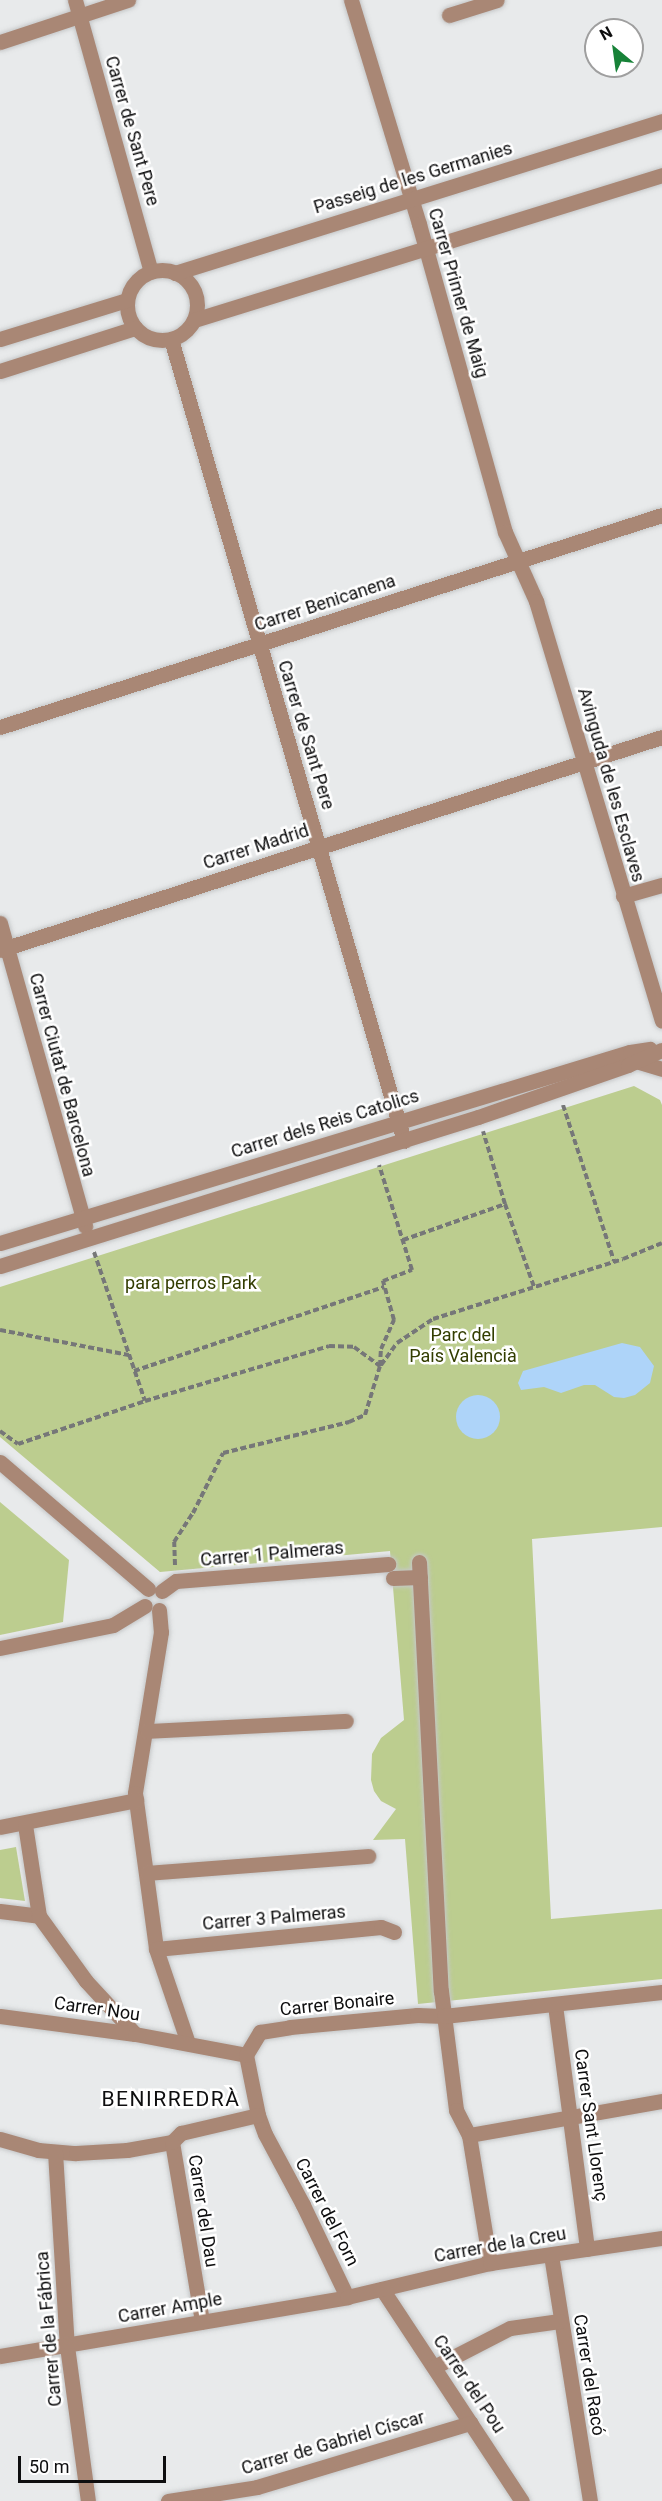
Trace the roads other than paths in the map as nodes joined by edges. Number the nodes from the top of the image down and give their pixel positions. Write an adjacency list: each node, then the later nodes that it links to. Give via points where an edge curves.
1 (75, 0): 6 (street, Carrer de Sant Pere)
2 (128, 0): 6 (street)
3 (351, 0): 10 (street, Carrer Primer de Maig)
4 (497, 0): 5 (street)
5 (448, 15)
6 (80, 16): 7 (street); 12 (street, Carrer de Sant Pere)
7 (0, 42)
8 (662, 121): 10 (street, Passeig de les Germanies)
9 (662, 175): 11 (street)
10 (411, 199): 11 (street, Carrer Primer de Maig); 13 (street, Passeig de les Germanies)
11 (426, 248): 15 (street); 21 (street, Carrer Primer de Maig, via 506,532)
12 (151, 272): 13 (street); 14 (street, via 130,289)
13 (175, 273): 15 (street, via 195,293)
14 (127, 300): 16 (street, via 127,312); 17 (street)
15 (194, 320): 18 (street, via 182,335)
16 (135, 328): 18 (street, via 148,338); 19 (street)
17 (0, 339)
18 (171, 339): 22 (street, Carrer de Sant Pere)
19 (0, 371)
20 (662, 515): 21 (street, Carrer Benicanena)
21 (518, 561): 22 (street, Carrer Benicanena); 25 (street, Avinguda de les Esclaves, via 536,601)
22 (259, 644): 23 (street, Carrer Benicanena); 26 (street, Carrer de Sant Pere)
23 (0, 727)
24 (662, 737): 25 (street, Carrer Madrid)
25 (584, 761): 26 (street, Carrer Madrid); 28 (street, Avinguda de les Esclaves)
26 (319, 847): 30 (street, Carrer Madrid); 35 (street, Carrer de Sant Pere)
27 (662, 885): 28 (street)
28 (623, 896): 31 (street, Avinguda de les Esclaves)
29 (0, 923): 30 (street, Carrer Ciutat de Barcelona)
30 (4, 949): 37 (street, Carrer Ciutat de Barcelona)
31 (662, 1021)
32 (662, 1048): 33 (street, Carrer dels Reis Catolics); 35 (street, Carrer dels Reis Catolics, via 630,1052)
33 (636, 1061): 34 (street); 36 (street, Carrer dels Reis Catolics)
34 (662, 1069)
35 (399, 1122): 36 (street, Carrer de Sant Pere); 37 (street, Carrer dels Reis Catolics)
36 (405, 1141): 38 (street, Carrer dels Reis Catolics)
37 (82, 1218): 38 (street, Carrer Ciutat de Barcelona); 39 (street, Carrer dels Reis Catolics)
38 (89, 1237): 40 (street, Carrer dels Reis Catolics)
39 (0, 1243)
40 (0, 1266)
41 (0, 1462): 42 (street)
42 (155, 1590): 43 (street, via 143,1599); 43 (street, via 166,1601); 59 (street, Carrer 1 Palmeras, via 176,1581 420,1569)
43 (152, 1608): 44 (street, via 113,1625); 46 (street, via 161,1632)
44 (0, 1648)
45 (346, 1721): 46 (street)
46 (147, 1731): 47 (street)
47 (136, 1800): 48 (street); 51 (street)
48 (26, 1824): 49 (street); 53 (street)
49 (0, 1827)
50 (368, 1856): 51 (street)
51 (147, 1873): 55 (street)
52 (0, 1911): 53 (street)
53 (39, 1916): 60 (street, via 86,1981)
54 (394, 1932): 55 (street, Carrer 3 Palmeras, via 381,1927)
55 (156, 1949): 61 (street)
56 (662, 1992): 57 (street, Carrer Bonaire)
57 (555, 2006): 59 (street, Carrer Bonaire); 65 (street, Carrer Sant Llorenç)
58 (0, 2016): 60 (street, Carrer Nou)
59 (444, 2016): 62 (street, Carrer Bonaire, via 290,2026 260,2032); 66 (street, via 456,2110)
60 (135, 2034): 61 (street, Carrer Nou)
61 (188, 2043): 62 (street, Carrer Nou)
62 (246, 2055): 64 (street, Carrer del Forn)
63 (662, 2101): 65 (street)
64 (258, 2115): 68 (street, via 181,2133); 75 (street, Carrer del Forn)
65 (571, 2116): 66 (street); 71 (street, Carrer Sant Llorenç)
66 (469, 2135): 73 (street)
67 (0, 2139): 69 (street)
68 (172, 2142): 69 (street, via 127,2150); 77 (street, Carrer del Dau)
69 (55, 2152): 78 (street, Carrer de la Fábrica)
70 (662, 2238): 71 (street, Carrer de la Creu)
71 (587, 2249): 72 (street, Carrer de la Creu)
72 (551, 2254): 73 (street, Carrer de la Creu); 76 (street, Carrer del Racó)
73 (490, 2263): 74 (street, Carrer de la Creu)
74 (382, 2289): 75 (street, Carrer de la Creu); 80 (street, Carrer del Pou)
75 (347, 2297): 77 (street, Carrer Ample)
76 (560, 2321): 80 (street, via 510,2328); 86 (street, Carrer del Racó)
77 (202, 2322): 78 (street, Carrer Ample)
78 (67, 2346): 79 (street, Carrer Ample); 83 (street, Carrer de la Fábrica)
79 (0, 2356)
80 (434, 2367): 81 (street, Carrer del Pou)
81 (471, 2423): 82 (street, Carrer de Gabriel Císcar); 85 (street, Carrer del Pou)
82 (259, 2494): 84 (street, Carrer de Gabriel Císcar)
83 (88, 2501)
84 (168, 2501)
85 (522, 2501)
86 (590, 2501)

